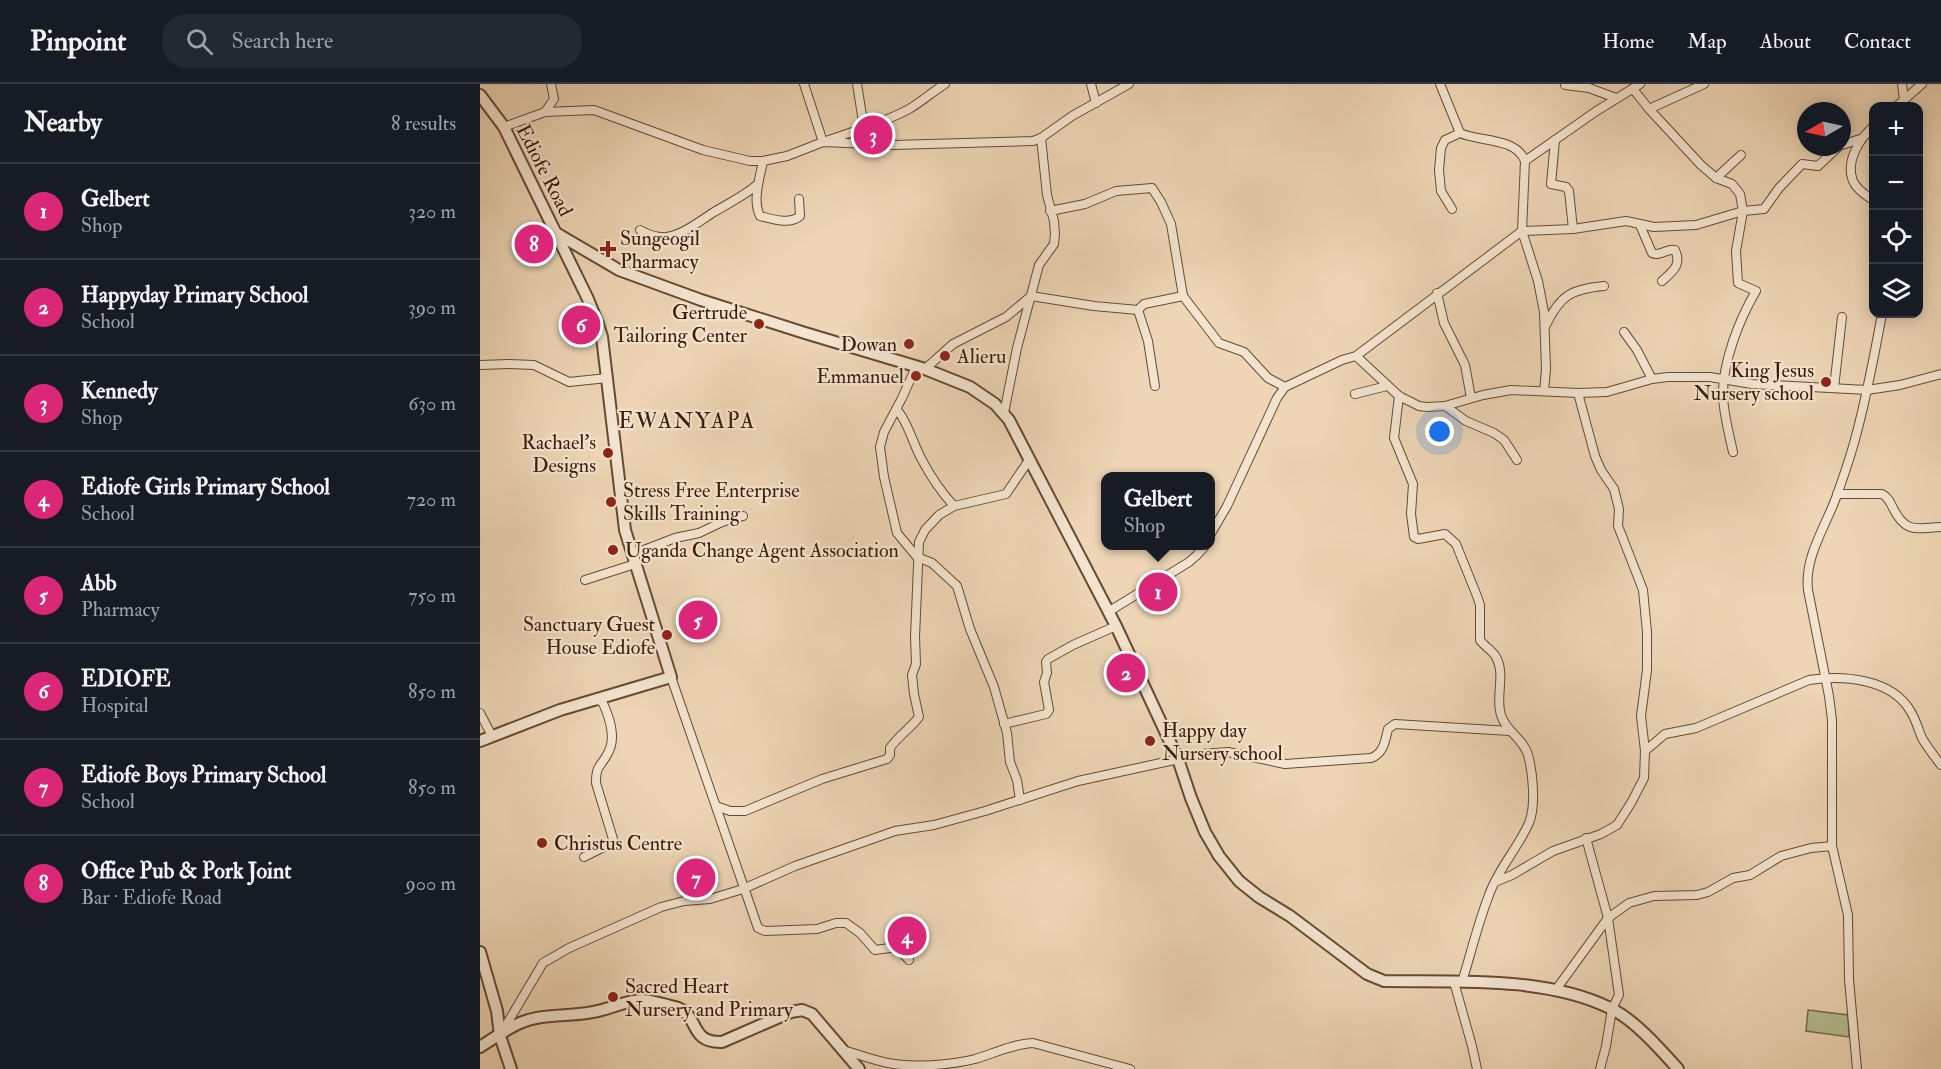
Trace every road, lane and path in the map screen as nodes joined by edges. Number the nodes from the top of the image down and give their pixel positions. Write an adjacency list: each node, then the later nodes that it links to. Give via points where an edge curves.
1 (550, 84): 19 (street, via 554,99)
2 (804, 84): 27 (street)
3 (857, 84): 21 (street)
4 (945, 84): 21 (street, via 910,108)
5 (1091, 84): 17 (street)
6 (1129, 84): 17 (street)
7 (1440, 84): 23 (street)
8 (1704, 84): 18 (street)
9 (1902, 84): 15 (street)
10 (1922, 84): 16 (street)
11 (1565, 85): 14 (street)
12 (1637, 87): 14 (street); 18 (street)
13 (480, 95): 20 (street, Ediofe Road)
14 (1616, 98): 26 (street)
15 (1901, 102)
16 (1902, 102)
17 (1096, 103): 24 (street)
18 (1649, 109): 34 (street)
19 (545, 112): 20 (street); 32 (street, via 594,111 703,150)
20 (504, 127): 45 (street, Ediofe Road)
21 (864, 128): 27 (street); 29 (street)
22 (1869, 131): 25 (street)
23 (1460, 133): 33 (street, via 1515,149); 38 (street, via 1445,140 1441,148 1441,191)
24 (1041, 138): 29 (street, via 1026,142); 39 (street)
25 (1860, 139): 28 (street); 36 (street, via 1852,165 1853,180)
26 (1555, 140): 33 (street); 42 (street, via 1551,184 1569,191)
27 (823, 142): 29 (street); 32 (street)
28 (1851, 142)
29 (867, 143)
30 (1741, 155): 34 (street)
31 (1829, 156): 40 (street, via 1818,166 1802,164 1764,208)
32 (763, 161): 35 (street)
33 (1525, 161): 44 (street)
34 (1716, 178): 40 (street, via 1728,181 1736,189)
35 (758, 184): 37 (street, via 760,216 796,220 801,210); 43 (street, via 742,198 668,237 649,236)
36 (1869, 197)
37 (799, 199)
38 (1452, 209)
39 (1050, 211): 49 (street, via 1054,244 1039,265); 50 (street, via 1085,204 1116,191 1152,188 1171,224)
40 (1743, 211): 41 (street, via 1696,225); 62 (street, via 1736,251 1738,283 1756,291 1734,339)
41 (1640, 225): 42 (street, via 1626,221); 46 (street, via 1652,253 1672,249 1678,257 1676,268)
42 (1574, 229): 44 (street)
43 (640, 230)
44 (1522, 231): 48 (street); 54 (street, via 1538,281)
45 (556, 233): 58 (street, via 619,270 765,321); 60 (street, Ediofe Road, via 598,324)
46 (1662, 281)
47 (1604, 286): 54 (street, via 1576,290 1553,308)
48 (1437, 293): 56 (street); 72 (street, via 1444,324 1465,365)
49 (1031, 296): 51 (street); 58 (street, via 1006,317 953,344); 75 (street)
50 (1183, 296): 51 (street, via 1144,304); 65 (street, via 1219,343 1244,352 1268,378)
51 (1138, 310): 63 (street)
52 (1842, 317): 66 (street)
53 (1881, 318): 67 (street)
54 (1545, 326): 68 (street)
55 (1624, 332): 61 (street)
56 (1356, 356): 64 (street); 65 (street)
57 (480, 365): 60 (street, via 534,366 569,382)
58 (921, 368): 74 (street); 75 (street, via 970,387)
59 (1941, 374): 67 (street)
60 (607, 378): 86 (street, Ediofe Road, via 622,515)
61 (1652, 379): 62 (street, via 1688,375); 69 (street, via 1615,391)
62 (1725, 379): 66 (street); 76 (street, via 1724,402)
63 (1155, 386)
64 (1387, 386): 70 (street); 71 (street)
65 (1285, 387): 82 (street)
66 (1834, 388): 67 (street)
67 (1867, 390): 79 (street)
68 (1544, 391): 69 (street); 72 (street, via 1502,391)
69 (1578, 393): 98 (street, via 1595,456 1614,489 1620,516 1618,526 1646,606 1647,670 1641,716)
70 (1355, 394)
71 (1399, 396): 73 (street, via 1419,406); 95 (street, via 1394,438 1413,484 1414,537 1418,540 1445,534 1456,544 1480,605 1480,640 1498,664 1499,707)
72 (1472, 398): 73 (street)
73 (1445, 406): 78 (street, via 1504,440)
74 (897, 410): 80 (street, via 940,491); 85 (street, via 880,447 884,477 897,533)
75 (1004, 413): 77 (street)
76 (1733, 452)
77 (1029, 460): 80 (street, via 1003,496); 88 (street)
78 (1517, 460)
79 (1837, 494): 83 (street, via 1882,494 1905,526); 91 (street, via 1807,574)
80 (954, 506): 85 (street, via 925,530)
81 (743, 516): 86 (street, via 675,538)
82 (1215, 526)
83 (1941, 526)
84 (1201, 550): 88 (street, via 1189,562)
85 (917, 557): 94 (street, via 932,563 957,586); 102 (street, via 916,664 912,675 919,717 893,744 887,759 745,811)
86 (633, 559): 87 (street); 90 (street, Ediofe Road)
87 (585, 580)
88 (1108, 612): 89 (street)
89 (1116, 627): 94 (street, via 1048,659 1044,682 1046,714); 99 (street)
90 (671, 677): 92 (street); 102 (street)
91 (1826, 678): 98 (street, via 1799,684 1696,728 1665,735); 100 (street, via 1868,682 1897,696 1912,713 1922,738); 104 (street, via 1832,720)
92 (591, 700): 96 (street); 105 (street, via 602,701 612,735 610,751 596,774 612,839 610,844)
93 (480, 712): 96 (street)
94 (1004, 724): 101 (street)
95 (1510, 731): 99 (street, via 1395,724 1388,729 1382,751 1371,758 1285,764 1228,752); 106 (street, via 1525,745 1532,774 1532,807 1529,822)
96 (492, 736): 97 (street)
97 (480, 741)
98 (1645, 751): 103 (street, via 1644,778 1621,820 1609,830)
99 (1178, 759): 101 (street, via 1078,781); 111 (street, via 1205,832 1239,881 1367,974 1384,981)
100 (1941, 765)
101 (1020, 800): 107 (street, via 934,825 896,831 795,866)
102 (716, 806): 107 (street)
103 (1586, 838): 106 (street); 108 (street)
104 (1832, 846): 108 (street, via 1781,856 1750,875 1733,878 1708,892 1637,900); 123 (street, via 1848,915)
105 (584, 857)
106 (1494, 883): 111 (street)
107 (743, 889): 110 (street, via 760,930 817,929 846,923 876,950 897,947); 114 (street, via 661,907 543,963)
108 (1608, 918): 112 (street); 113 (street, via 1619,995)
109 (480, 952): 114 (street)
110 (909, 960)
111 (1458, 982): 112 (street, via 1505,983); 120 (street)
112 (1555, 991): 113 (street)
113 (1612, 1009): 121 (street); 122 (street)
114 (500, 1036): 115 (street); 116 (street, via 528,1020 584,1014 641,1000 686,1013 701,1037 711,1042 723,1042 802,1010 812,1014); 117 (street)
115 (480, 1047)
116 (843, 1050): 118 (street); 119 (street, via 900,1065 928,1064 975,1059 1018,1044 1033,1043)
117 (511, 1069)
118 (859, 1069)
119 (1130, 1069)
120 (1477, 1069)
121 (1600, 1069)
122 (1678, 1069)
123 (1857, 1069)

